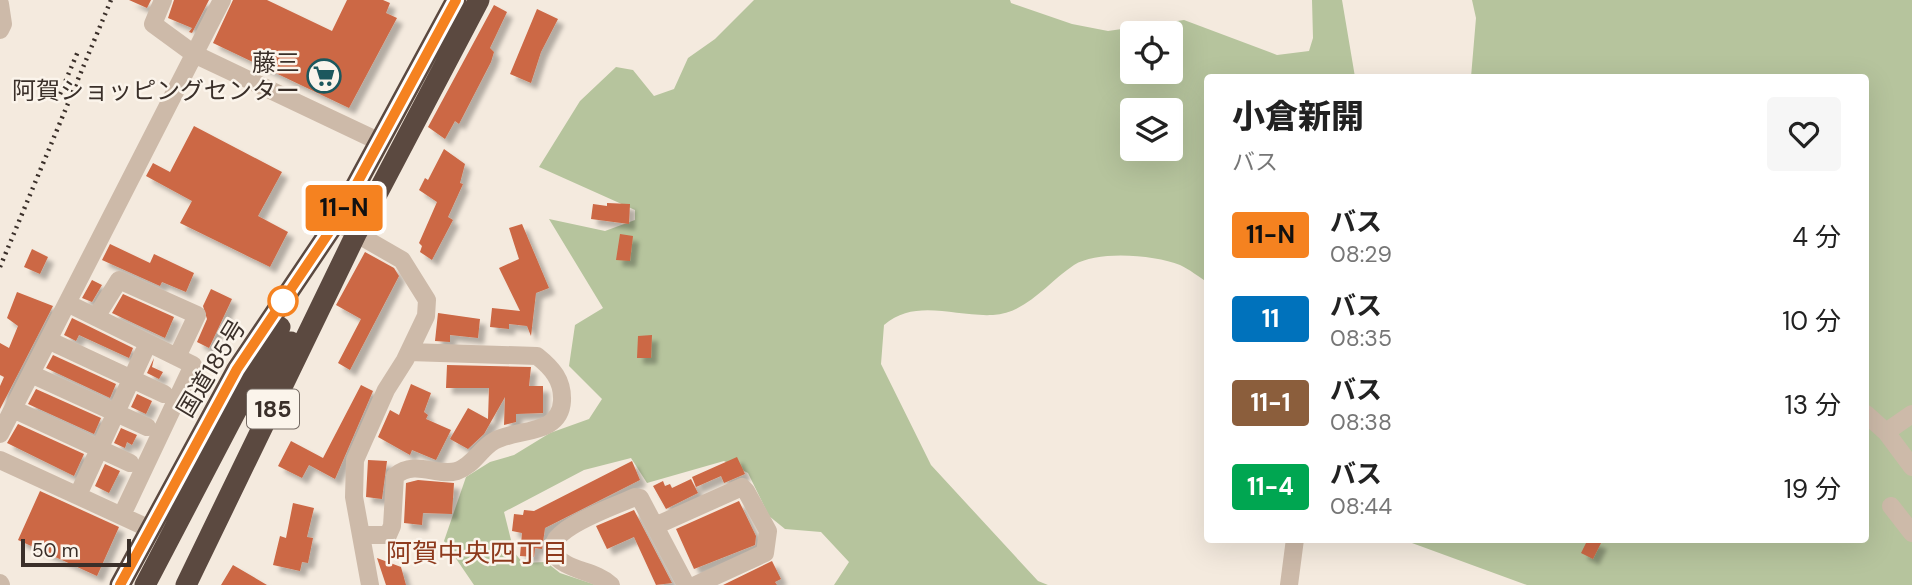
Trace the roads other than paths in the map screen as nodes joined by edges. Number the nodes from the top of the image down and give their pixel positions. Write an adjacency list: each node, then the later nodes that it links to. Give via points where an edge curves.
1 (163, 0): 7 (street, via 153,24)
2 (222, 0): 7 (street)
3 (456, 0): 8 (highway, 国道185号 / 185)
4 (479, 0): 10 (highway, 185)
5 (0, 4): 6 (street)
6 (0, 30)
7 (194, 54): 8 (street); 11 (street)
8 (380, 142): 9 (highway, 国道185号 / 185)
9 (336, 222): 10 (street); 35 (highway, 国道185号 / 185, via 237,369); 39 (highway)
10 (357, 232): 15 (street, via 402,260 427,300 426,316); 39 (highway); 41 (highway, 185)
11 (67, 303): 12 (street); 13 (street)
12 (96, 317): 14 (street); 16 (street, via 119,280 197,315)
13 (48, 340): 17 (street); 18 (street)
14 (148, 343): 16 (street); 18 (street)
15 (409, 352): 37 (street, via 386,390 355,460 354,497); 37 (street, via 537,356 558,379 562,409 543,427 492,442 468,466 455,472 402,470 395,475 388,535)
16 (177, 357): 33 (street, via 193,365)
17 (31, 374): 20 (street); 21 (street)
18 (131, 379): 19 (street); 21 (street)
19 (164, 394)
20 (13, 409): 26 (street); 27 (street)
21 (115, 412): 24 (street); 27 (street)
22 (1912, 414): 25 (street)
23 (1869, 417): 25 (street)
24 (147, 428)
25 (1886, 432): 30 (street)
26 (0, 434)
27 (98, 449): 29 (street); 31 (street)
28 (0, 460): 31 (street)
29 (130, 463)
30 (1912, 467)
31 (79, 495): 33 (street)
32 (1891, 506): 36 (street)
33 (122, 515): 35 (street)
34 (655, 526): 43 (street, via 640,498 635,497 555,536 554,554 564,563); 44 (street); 45 (street, via 742,487 746,491 768,531 765,553)
35 (150, 529): 40 (highway, 国道185号 / 185)
36 (1912, 533)
37 (362, 535): 42 (street)
38 (1295, 543): 46 (street)
39 (155, 581)
40 (120, 585)
41 (186, 585)
42 (370, 585)
43 (611, 585)
44 (686, 585)
45 (696, 585)
46 (1289, 585)

